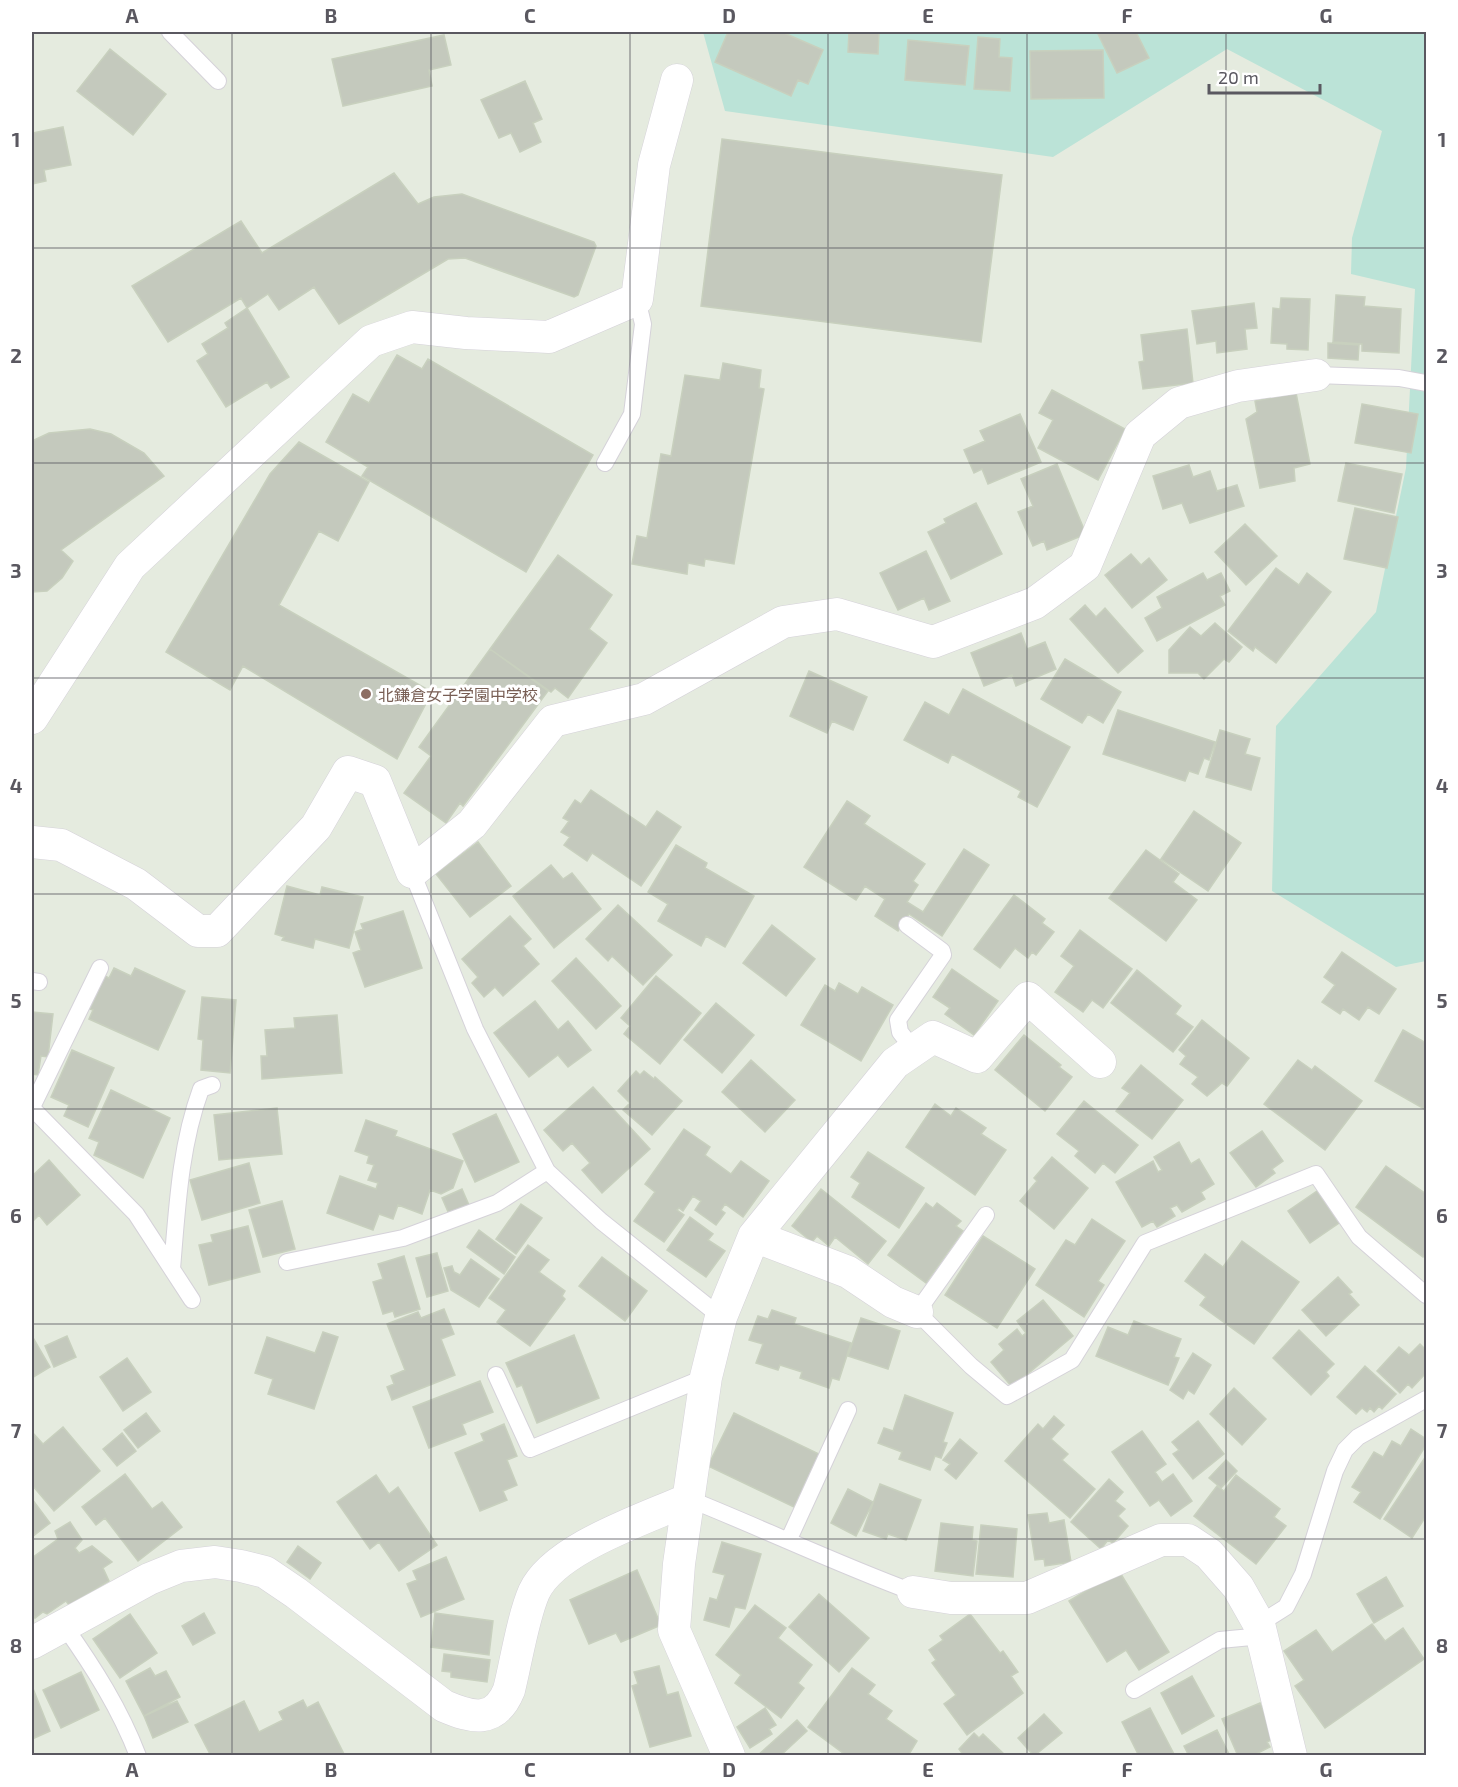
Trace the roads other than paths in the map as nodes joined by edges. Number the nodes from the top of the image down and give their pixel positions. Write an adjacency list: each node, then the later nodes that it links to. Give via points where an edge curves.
1 (170, 32): 3 (lane)
2 (677, 80): 4 (street, via 654,165)
3 (218, 81)
4 (637, 300): 7 (lane, via 643,324 632,414); 8 (street, via 549,337 412,327 371,341 130,566)
5 (1316, 375): 6 (lane, via 1399,378); 10 (street, via 1238,386 1179,403 1140,435 1085,566 1035,603 933,642 837,614 783,622 644,699 553,721 472,824)
6 (1426, 383)
7 (605, 463)
8 (32, 718)
9 (32, 842): 10 (street, via 61,845 136,884 198,931 217,931 316,827 348,772 375,781)
10 (412, 872): 17 (lane, via 476,1029)
11 (907, 925): 13 (lane, via 943,955 898,1020 900,1032)
12 (100, 968): 16 (lane)
13 (914, 1050): 14 (street, via 933,1037 977,1057 1029,998); 19 (street, via 895,1063)
14 (1100, 1062)
15 (212, 1085): 21 (lane, via 201,1089 192,1114 179,1189)
16 (32, 1108): 21 (lane, via 136,1214)
17 (547, 1171): 20 (lane, via 497,1203 403,1238); 25 (lane, via 601,1221)
18 (986, 1215): 24 (lane)
19 (754, 1236): 24 (street, via 848,1272 893,1302); 25 (street)
20 (286, 1262)
21 (172, 1269): 23 (lane)
22 (1426, 1295): 24 (lane, via 1359,1237 1316,1174 1145,1243 1072,1360 1007,1396)
23 (192, 1300)
24 (917, 1312)
25 (721, 1317): 27 (street)
26 (496, 1375): 27 (lane, via 530,1449)
27 (706, 1377): 30 (street)
28 (1426, 1398): 34 (lane, via 1358,1437 1345,1450 1303,1574 1286,1607)
29 (848, 1410): 31 (lane)
30 (689, 1499): 31 (lane); 33 (street, via 581,1548 547,1571 534,1592 506,1698 488,1714 470,1717 444,1706 296,1593 265,1572 241,1566 214,1562 181,1566 149,1579); 38 (street, via 674,1630)
31 (789, 1539): 32 (lane, via 849,1569)
32 (913, 1592): 34 (street, via 951,1598 1027,1598 1161,1540 1188,1540 1209,1554 1238,1587)
33 (65, 1627): 35 (street); 37 (lane, via 100,1677)
34 (1261, 1630): 36 (lane, via 1220,1640); 39 (street)
35 (32, 1643)
36 (1134, 1690)
37 (138, 1755)
38 (729, 1755)
39 (1291, 1755)

